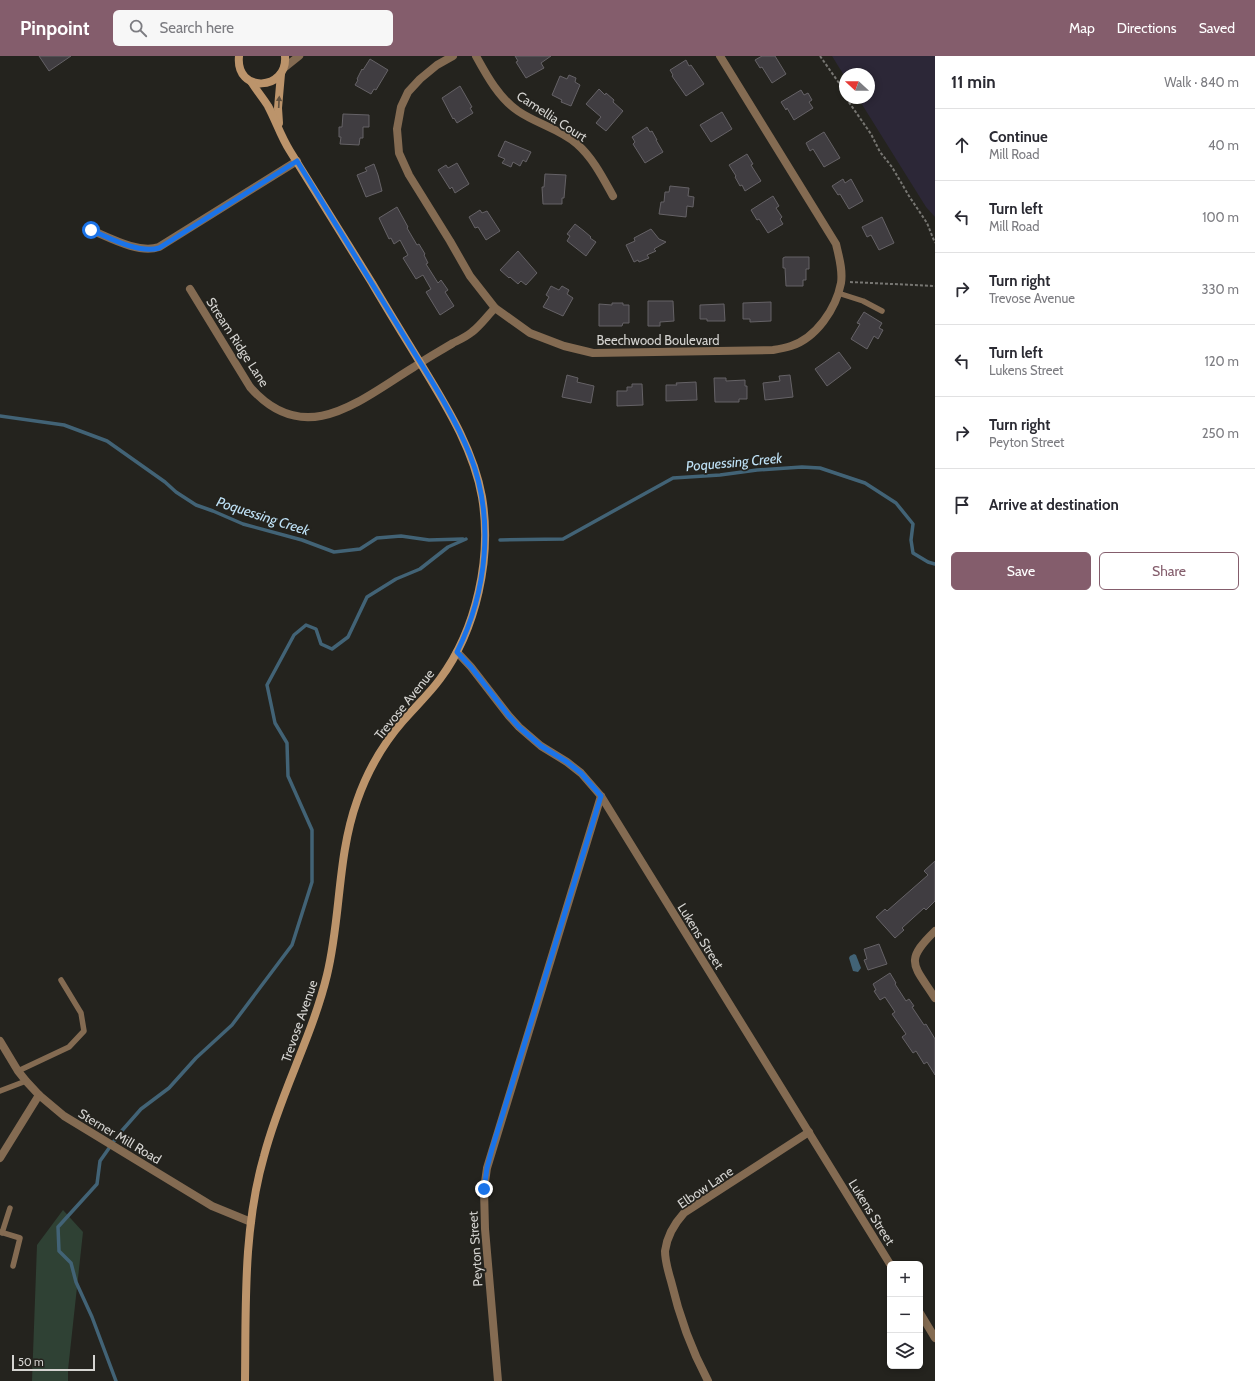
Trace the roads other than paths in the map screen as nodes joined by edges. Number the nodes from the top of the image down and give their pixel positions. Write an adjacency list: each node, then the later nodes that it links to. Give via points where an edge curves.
1 (285, 56): 7 (street, Trevose Avenue)
2 (299, 56): 7 (street)
3 (453, 56): 15 (street, Beechwood Boulevard, via 420,78 408,92 401,107 397,129 399,153 409,175 470,276)
4 (476, 56): 11 (street, Camellia Court, via 487,77 518,111 577,143 593,161)
5 (720, 56): 14 (street, Beechwood Boulevard, via 836,244 841,262 841,283)
6 (238, 58): 8 (street, Trevose Avenue, via 244,76)
7 (282, 71): 8 (street, via 277,78 267,83); 9 (street, Trevose Avenue, one-way to 7, via 278,108)
8 (252, 83): 9 (street, Trevose Avenue, via 266,102)
9 (280, 130): 10 (street, Trevose Avenue)
10 (297, 161): 12 (street, via 159,248 137,248); 17 (street, Trevose Avenue)
11 (613, 196)
12 (91, 230)
13 (190, 289): 17 (street, Stream Ridge Lane, via 250,387 258,396 282,412 309,418 338,412)
14 (838, 293): 15 (street, Beechwood Boulevard, via 826,317 813,333 792,346 773,350 593,353 564,346 530,333); 16 (lane, via 863,301)
15 (495, 308): 17 (street, Stream Ridge Lane, via 471,333)
16 (882, 311)
17 (420, 363): 18 (street, Trevose Avenue, via 470,454 480,490 485,529 480,586 468,628)
18 (457, 652): 19 (street, Lukens Street, via 519,727 541,746 581,773); 31 (street, Trevose Avenue, via 440,679 390,737 371,768 357,802 345,850 327,976 312,1024 274,1123 256,1188)
19 (601, 796): 28 (street, Lukens Street); 38 (street, Peyton Street, via 487,1168 484,1229)
20 (935, 931): 22 (street, via 922,943 914,960 915,968)
21 (61, 980): 24 (lane, via 81,1013 84,1031 69,1047)
22 (935, 998)
23 (0, 1041): 24 (street, Sterner Mill Road)
24 (18, 1071): 25 (street, Sterner Mill Road)
25 (26, 1081): 26 (lane); 27 (street, Sterner Mill Road)
26 (0, 1091)
27 (39, 1095): 29 (street); 31 (street, Sterner Mill Road, via 64,1116 212,1206)
28 (809, 1132): 33 (street, Lukens Street); 39 (street, Elbow Lane, via 684,1213 671,1230 665,1251 666,1262 683,1325)
29 (0, 1158)
30 (10, 1208): 32 (lane)
31 (250, 1222): 37 (street, Trevose Avenue)
32 (1, 1233): 34 (lane, via 20,1238)
33 (888, 1261)
34 (13, 1266)
35 (923, 1318): 36 (street)
36 (935, 1338)
37 (245, 1381)
38 (498, 1381)
39 (708, 1381)

